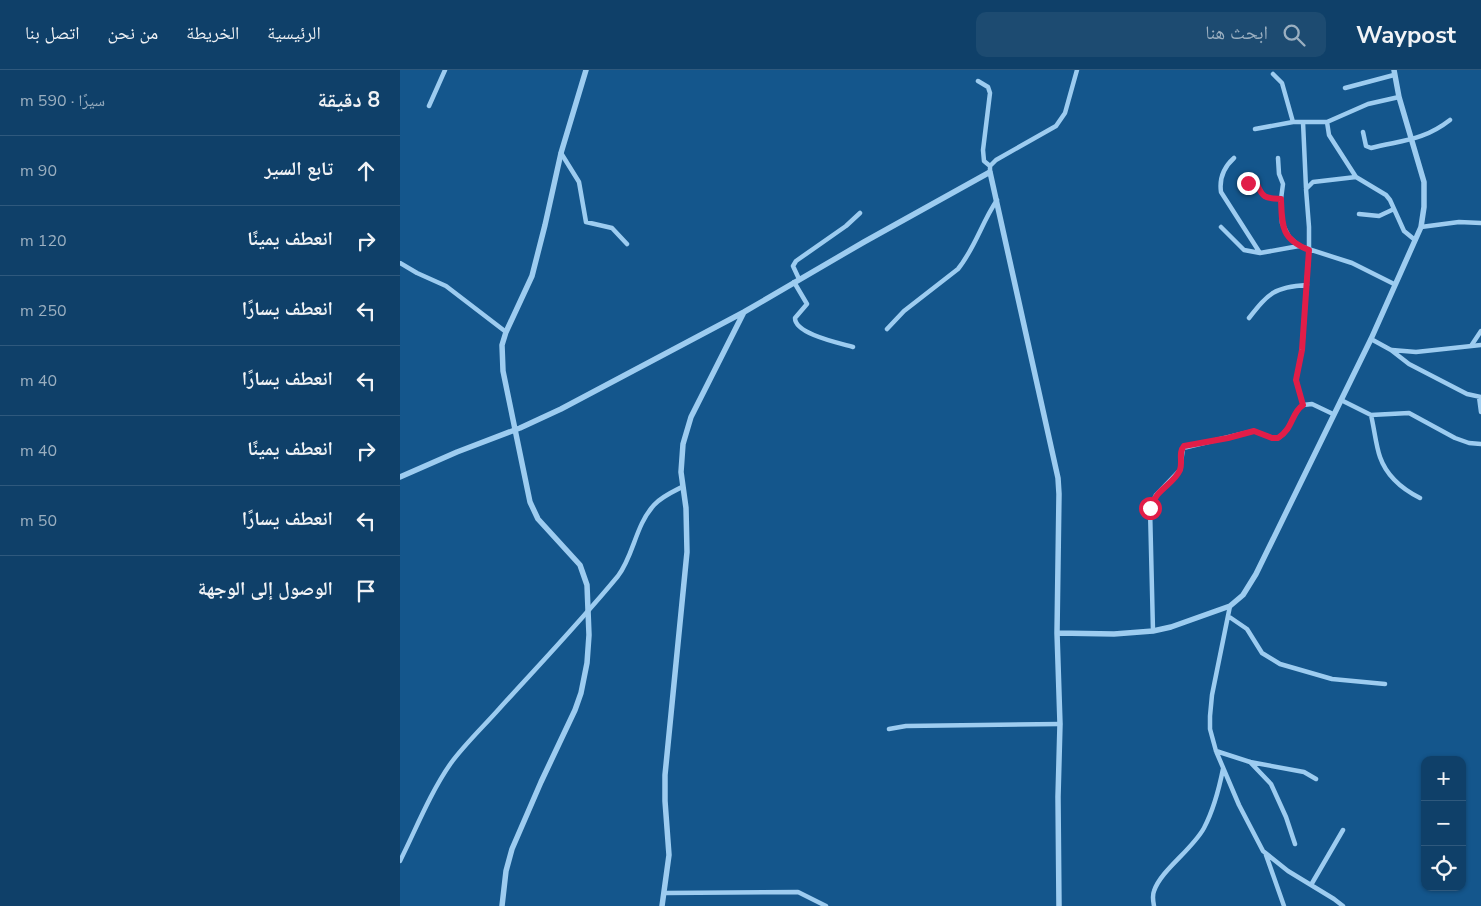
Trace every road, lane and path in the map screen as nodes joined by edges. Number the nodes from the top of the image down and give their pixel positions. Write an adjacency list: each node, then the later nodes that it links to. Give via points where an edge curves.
1 (444, 70): 9 (street)
2 (586, 70): 17 (street)
3 (1077, 70): 20 (street, via 1065,113 1056,126 996,160)
4 (1394, 73): 7 (street); 8 (street)
5 (1273, 74): 11 (street, via 1282,83)
6 (978, 81): 20 (street, via 988,87 990,93 983,150 984,161)
7 (1345, 88)
8 (1399, 97): 13 (street, via 1368,104); 16 (street)
9 (429, 106)
10 (1450, 120): 16 (street, via 1437,130)
11 (1293, 122): 12 (street); 14 (street)
12 (1303, 122): 13 (street); 23 (street)
13 (1326, 122): 21 (street, via 1329,135)
14 (1255, 129)
15 (1363, 132): 16 (street, via 1366,146 1371,148)
16 (1412, 140): 30 (street, via 1424,182)
17 (561, 153): 33 (street, via 579,182 586,222 612,228); 45 (street, via 532,276)
18 (1234, 158): 36 (street, via 1223,172 1221,192)
19 (1278, 158): 24 (street, via 1283,184)
20 (990, 169): 25 (street); 38 (street)
21 (1356, 177): 23 (street, via 1313,182); 26 (street, via 1386,195)
22 (1248, 183): 24 (street, via 1257,184 1267,198)
23 (1306, 189): 35 (street)
24 (1281, 199): 34 (street, via 1282,223 1289,237)
25 (997, 200): 43 (street, via 958,269 904,311); 66 (street, via 1058,478)
26 (1394, 210): 28 (street, via 1379,216); 32 (street, via 1404,231)
27 (860, 213): 38 (street, via 796,261 793,266)
28 (1359, 214)
29 (1481, 223): 30 (street)
30 (1421, 226): 32 (street)
31 (1221, 228): 36 (street, via 1244,250)
32 (1415, 240): 39 (street)
33 (627, 244)
34 (1299, 246): 35 (street); 36 (street)
35 (1309, 250): 39 (street, via 1352,263); 40 (street)
36 (1260, 253)
37 (400, 264): 45 (street, via 446,286)
38 (797, 281): 41 (street); 49 (street, via 807,304 795,318 796,324 815,336)
39 (1394, 284): 46 (street)
40 (1307, 285): 42 (street, via 1287,286 1271,293); 53 (street, via 1302,350 1296,380)
41 (744, 312): 57 (street); 60 (street, via 691,417 681,458)
42 (1249, 318)
43 (887, 329)
44 (1481, 331): 48 (street)
45 (506, 332): 57 (street, via 502,345 503,372)
46 (1370, 339): 50 (street); 52 (street)
47 (1481, 345): 48 (street)
48 (1471, 346): 50 (street, via 1416,352)
49 (853, 347)
50 (1391, 350): 51 (street, via 1418,369 1467,394)
51 (1480, 397): 54 (street)
52 (1340, 400): 55 (street); 56 (street)
53 (1303, 405): 55 (street, via 1312,404); 65 (street, via 1289,429 1278,438 1254,431 1182,448 1180,470 1156,495 1150,508)
54 (1481, 412)
55 (1333, 414): 62 (street, via 1256,574 1243,595)
56 (1371, 415): 58 (street, via 1409,413 1455,438 1469,444); 61 (street, via 1380,457 1388,472 1405,490)
57 (516, 430): 59 (street); 63 (street, via 530,502 538,519 580,566 587,585)
58 (1481, 444)
59 (400, 477)
60 (682, 487): 63 (street, via 654,504 645,516 628,562); 79 (street, via 687,552 665,775 669,855)
61 (1420, 498)
62 (1230, 606): 64 (street); 65 (street)
63 (588, 610): 77 (street, via 452,761); 80 (street, via 587,664 581,693 512,849)
64 (1228, 616): 67 (street, via 1247,629 1262,653 1280,664 1332,680); 70 (street, via 1210,716)
65 (1154, 632): 66 (street)
66 (1057, 633): 68 (street)
67 (1385, 684)
68 (1060, 724): 69 (street, via 906,726); 83 (street)
69 (889, 729)
70 (1216, 751): 71 (street); 72 (street)
71 (1250, 762): 73 (street, via 1304,772); 75 (street, via 1272,784)
72 (1224, 768): 76 (street); 84 (street, via 1205,826 1155,888)
73 (1316, 779)
74 (1343, 830): 78 (street)
75 (1295, 844)
76 (1266, 854): 78 (street); 85 (street)
77 (400, 861)
78 (1311, 885): 86 (street)
79 (665, 893): 81 (street); 82 (street, via 796,892)
80 (502, 906)
81 (662, 906)
82 (826, 906)
83 (1059, 906)
84 (1154, 906)
85 (1284, 906)
86 (1343, 906)

